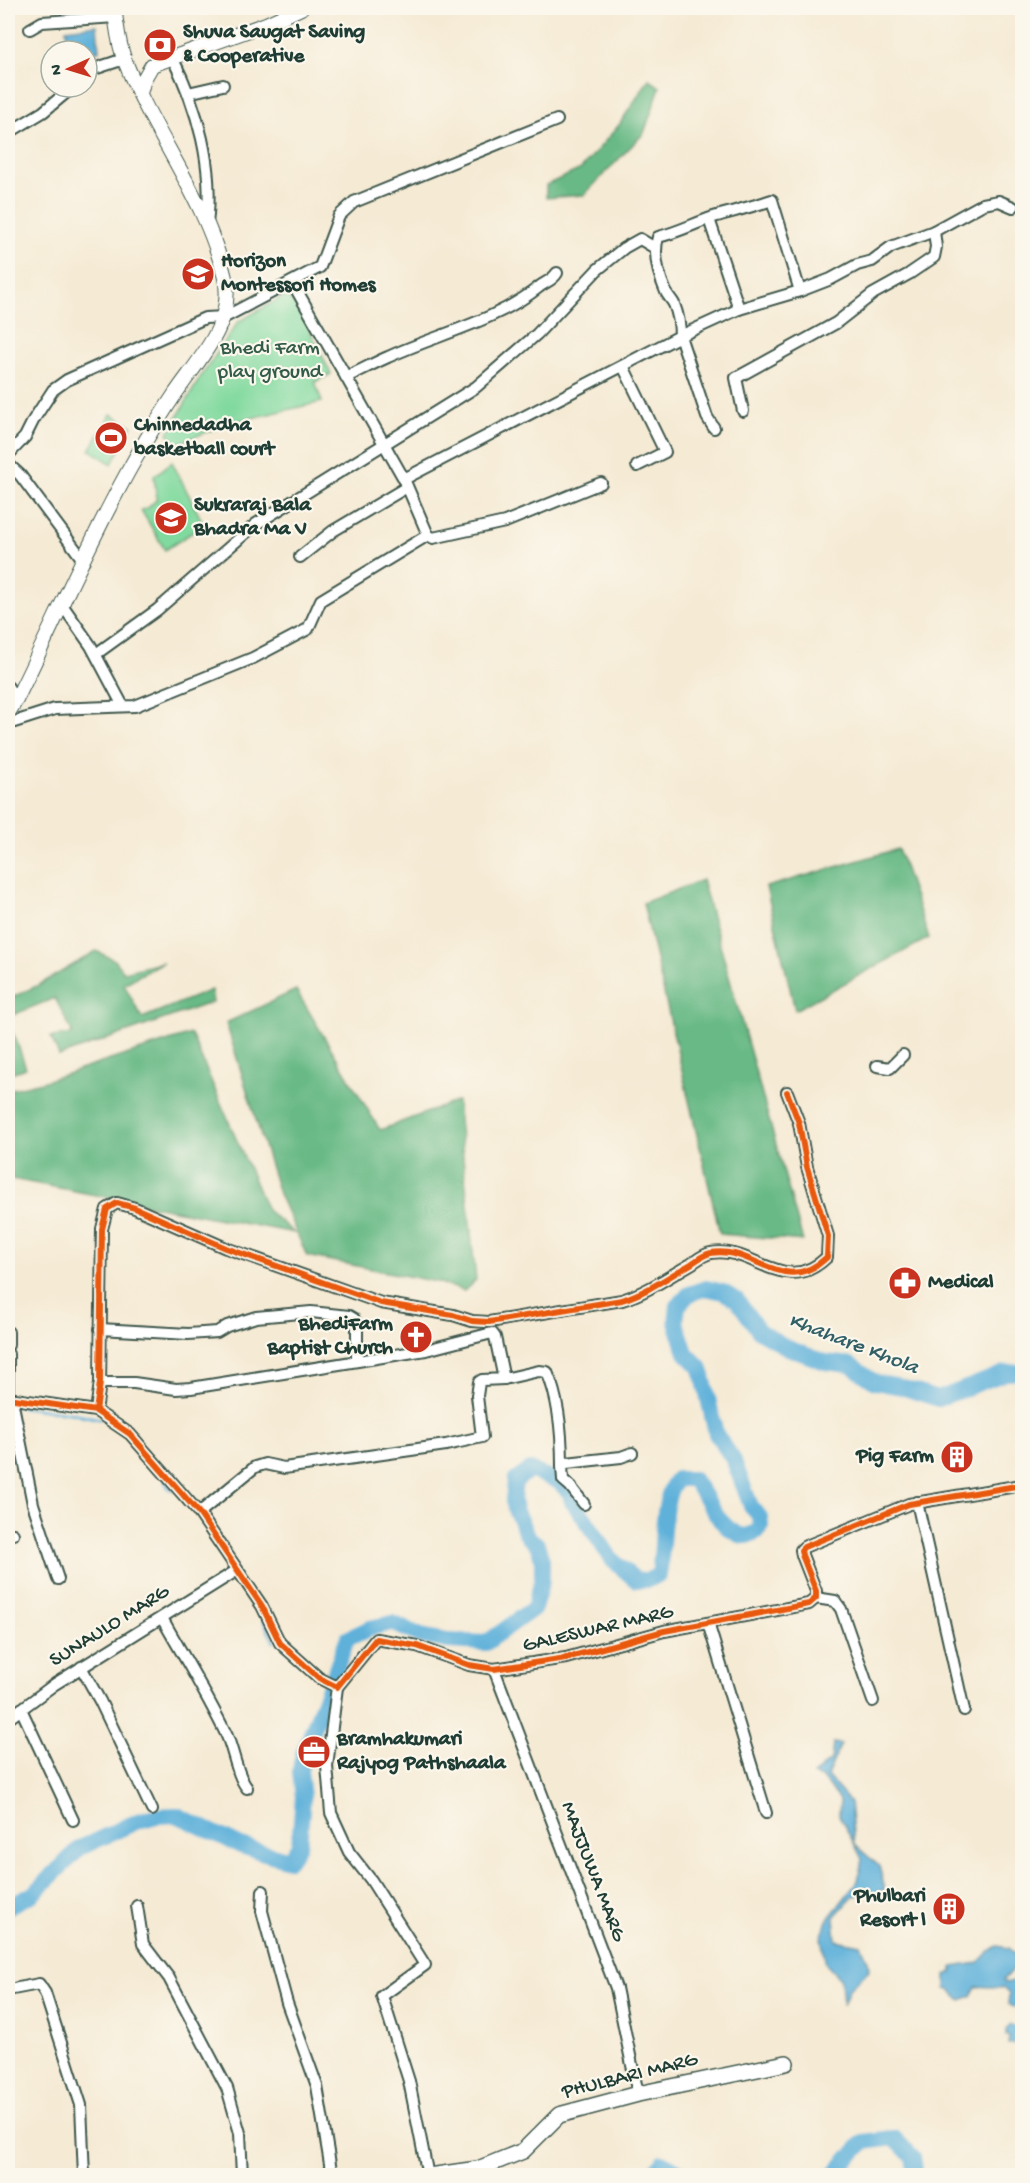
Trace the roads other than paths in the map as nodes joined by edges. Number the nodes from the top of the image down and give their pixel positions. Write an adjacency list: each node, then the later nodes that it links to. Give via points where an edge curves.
1 (301, 8): 4 (street)
2 (115, 12): 3 (street, via 42,22); 5 (street)
3 (30, 29)
4 (172, 57): 8 (street, via 152,65); 9 (street)
5 (124, 59): 6 (street); 8 (street)
6 (99, 67)
7 (223, 85): 9 (street)
8 (140, 93): 15 (street)
9 (188, 93): 15 (street, via 206,158)
10 (59, 99): 12 (street)
11 (557, 120): 19 (street, via 354,202 339,216 320,267)
12 (8, 133)
13 (1013, 207): 16 (street, via 999,201 983,204)
14 (709, 219): 17 (street, via 658,237); 20 (street, via 772,200); 21 (street)
15 (207, 224): 22 (street, via 226,281)
16 (934, 231): 20 (street); 26 (street, via 934,257 873,294 836,323 736,378)
17 (655, 248): 23 (street); 28 (street, via 640,239 624,248 597,270 537,334 476,387)
18 (557, 273): 25 (street, via 514,304)
19 (292, 282): 22 (street); 25 (street)
20 (800, 291): 21 (street)
21 (739, 309): 23 (street)
22 (225, 317): 29 (street, via 205,318 67,380 53,390 25,437); 36 (street, via 125,474)
23 (680, 336): 24 (street); 27 (street)
24 (623, 366): 31 (street, via 665,452); 32 (street)
25 (346, 377): 28 (street)
26 (743, 411)
27 (714, 428)
28 (384, 444): 32 (street); 38 (street, via 256,524 165,603)
29 (8, 455)
30 (8, 464): 36 (street)
31 (637, 466)
32 (406, 483): 34 (street); 35 (street)
33 (601, 483): 34 (street, via 506,522 433,538)
34 (428, 535): 41 (street, via 321,600 308,629 254,658 135,706)
35 (300, 557)
36 (84, 561): 37 (street)
37 (63, 606): 38 (street); 40 (street)
38 (96, 654): 41 (street)
39 (8, 687): 40 (street)
40 (16, 700): 42 (street)
41 (123, 706): 43 (street, via 55,709)
42 (8, 713)
43 (8, 724)
44 (903, 1055): 45 (street, via 890,1068)
45 (877, 1066)
46 (787, 1092): 47 (street, via 799,1123 807,1167 828,1236 827,1257 818,1266 804,1271 783,1272 730,1253 709,1253 646,1292 622,1300 489,1322 472,1321 381,1303 226,1248 117,1203 107,1209 102,1229)
47 (100, 1329): 51 (street, via 188,1334 217,1332 256,1317 311,1312 349,1316 357,1324); 53 (street)
48 (8, 1332): 49 (street)
49 (8, 1345)
50 (8, 1354): 54 (street)
51 (357, 1361): 52 (street, via 492,1333); 53 (street, via 191,1388)
52 (504, 1379): 57 (street, via 547,1372 557,1413); 61 (street, via 479,1382 482,1437 284,1468 265,1464 248,1472)
53 (100, 1383): 55 (street)
54 (9, 1399): 55 (street); 63 (street, via 33,1504)
55 (96, 1411): 61 (street, via 130,1434)
56 (632, 1454): 57 (street)
57 (562, 1466): 60 (street, via 563,1480)
58 (1023, 1485): 59 (street)
59 (917, 1502): 64 (street, via 804,1546 802,1555); 72 (street)
60 (584, 1504)
61 (199, 1513): 62 (street)
62 (236, 1571): 65 (street, SUNAULO MARG); 69 (street, via 262,1606 280,1643 319,1678)
63 (58, 1579)
64 (816, 1598): 66 (street, GALESWAR MARG, via 809,1604); 70 (street, via 835,1601 841,1609)
65 (162, 1618): 67 (street, SUNAULO MARG); 74 (street, via 226,1734)
66 (708, 1623): 68 (street, GALESWAR MARG, via 566,1658); 76 (street)
67 (81, 1667): 71 (street, SUNAULO MARG); 75 (street)
68 (494, 1669): 69 (street, GALESWAR MARG, via 469,1665 417,1646 376,1639); 82 (street, MAJJUWA MARG, via 616,1988)
69 (338, 1687): 86 (street, via 327,1766 331,1813 349,1852 424,1965 382,1996 410,2081)
70 (873, 1701)
71 (21, 1709): 73 (street, SUNAULO MARG); 77 (street)
72 (964, 1710)
73 (8, 1719)
74 (247, 1788)
75 (152, 1810)
76 (766, 1813)
77 (73, 1820)
78 (263, 1891): 85 (street, via 262,1911 287,2003 317,2086)
79 (137, 1906): 84 (street, via 143,1944 169,1978 227,2088 240,2133)
80 (8, 1990): 83 (street, via 39,1984 45,1993 81,2105)
81 (786, 2063): 82 (main road, PHULBARI MARG)
82 (638, 2094): 86 (main road, PHULBARI MARG, via 559,2115 523,2151 478,2169)
83 (84, 2175)
84 (242, 2175)
85 (332, 2175)
86 (429, 2175)

